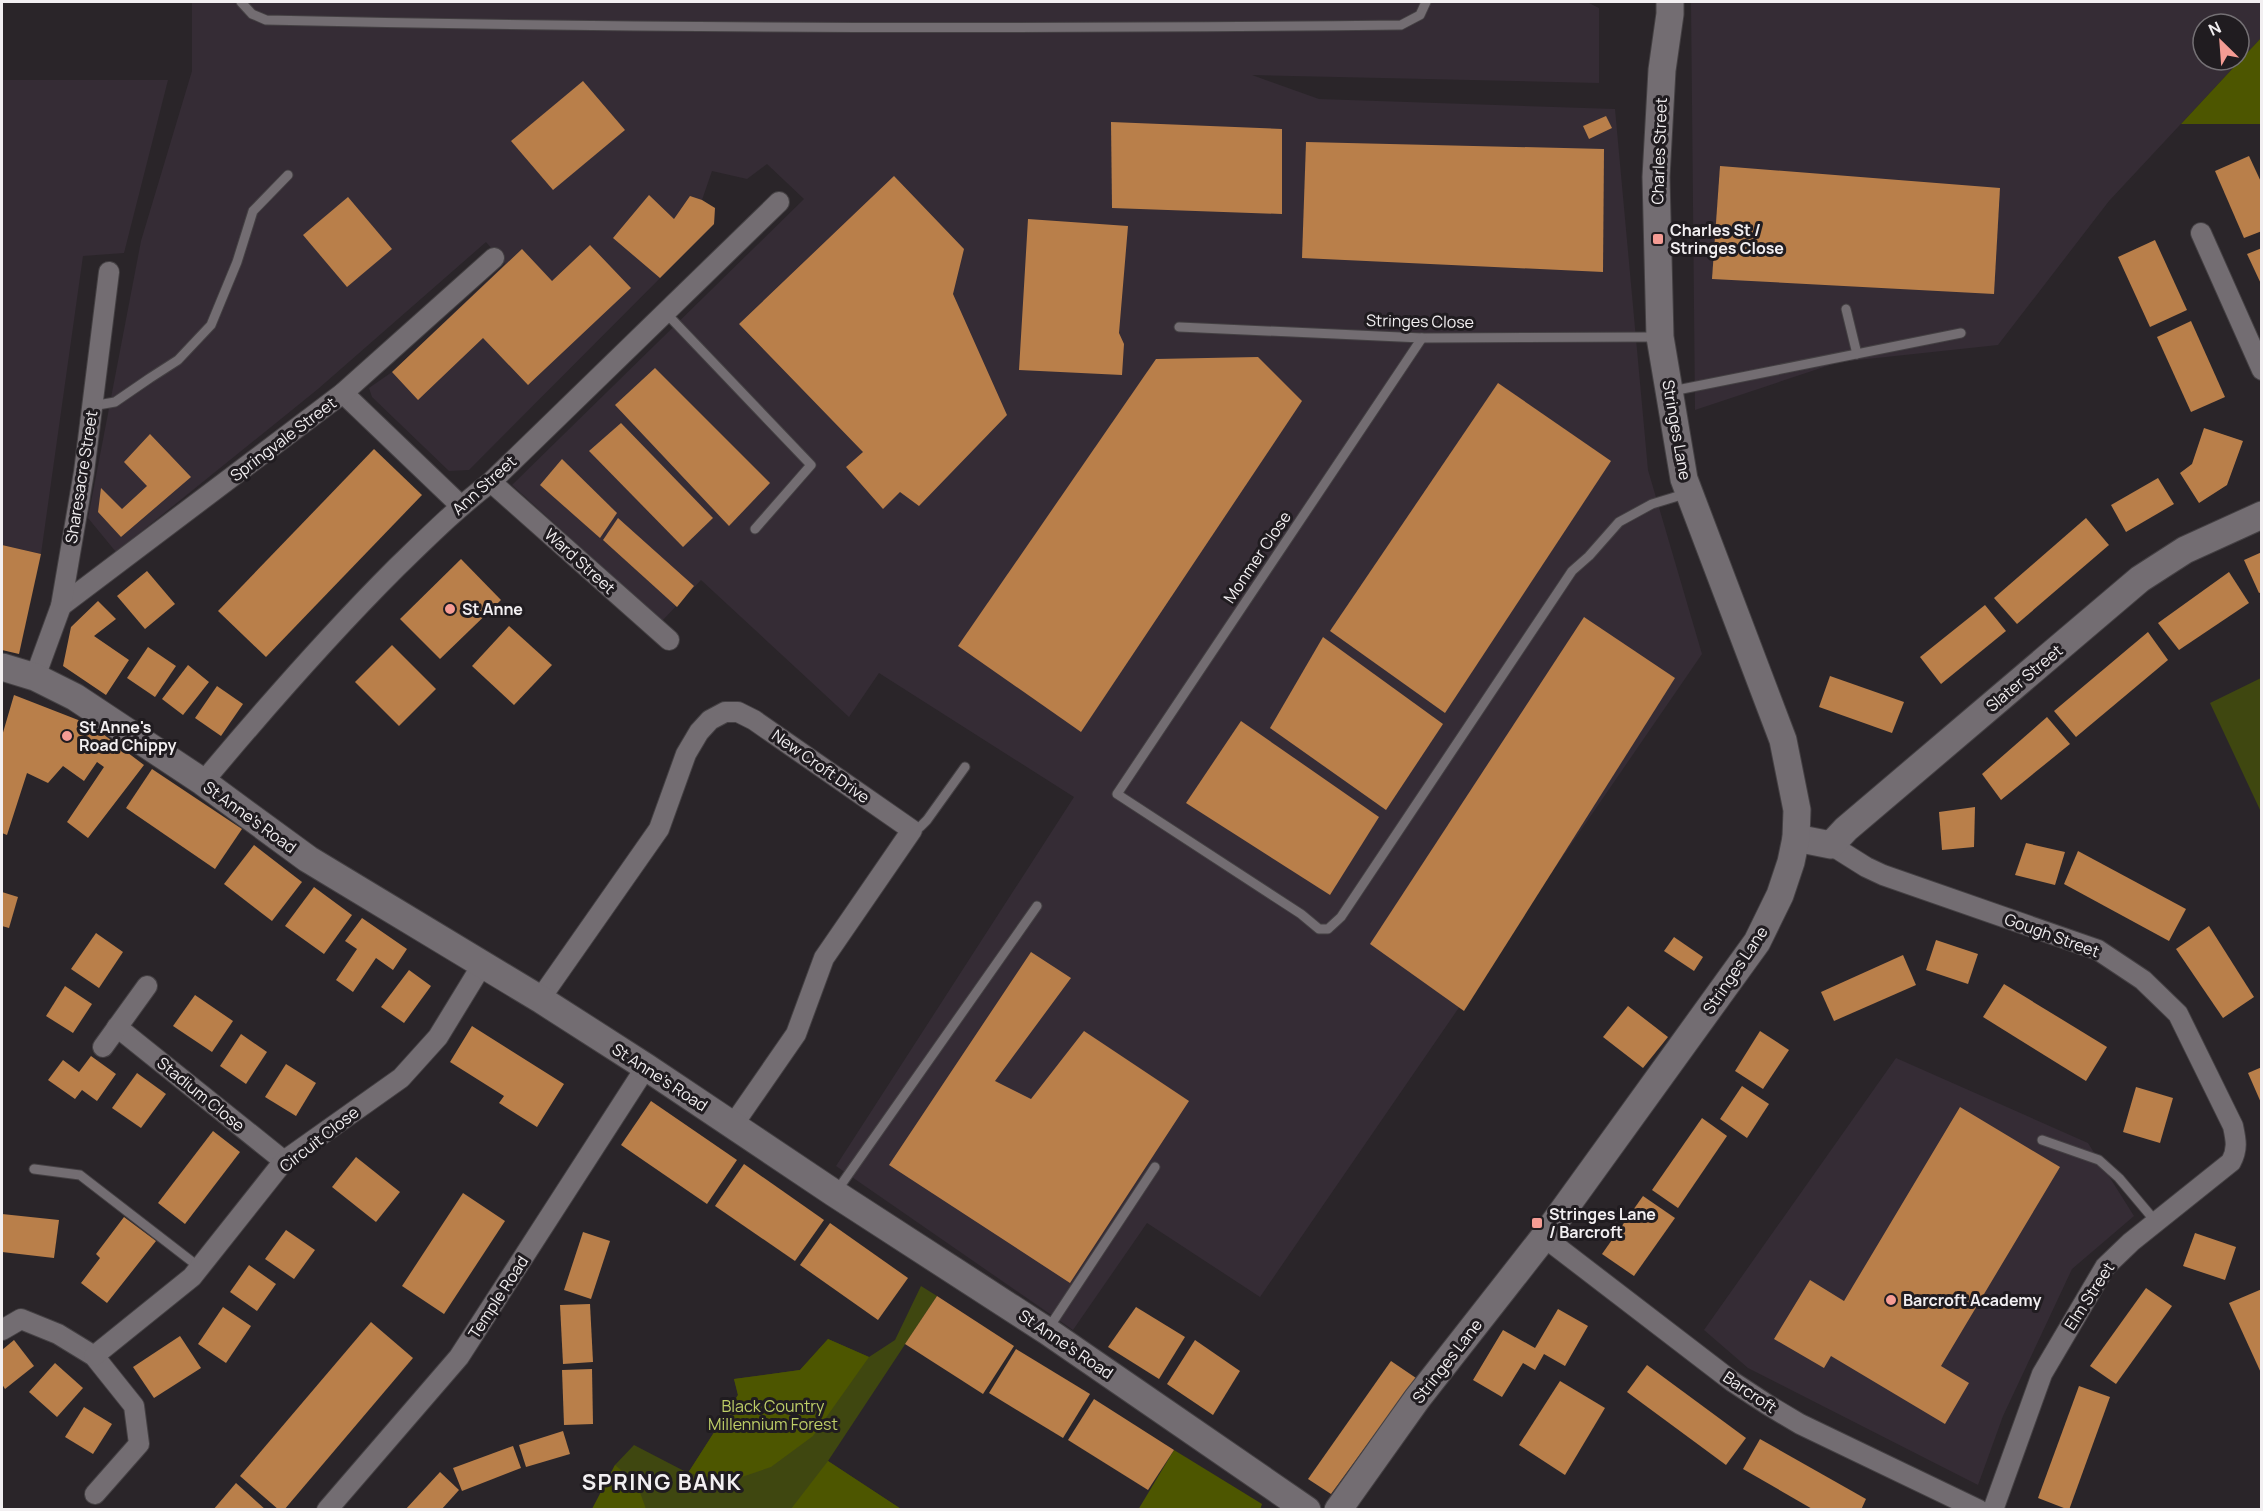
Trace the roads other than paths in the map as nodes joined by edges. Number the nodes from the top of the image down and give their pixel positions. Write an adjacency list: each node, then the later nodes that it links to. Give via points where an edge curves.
1 (241, 2): 2 (lane, via 252,14 266,20 1139,28 1401,25 1420,15)
2 (1426, 2)
3 (1670, 2): 13 (street, Charles Street, via 1656,177)
4 (288, 175): 19 (lane, via 253,211 211,325 178,360 115,402)
5 (779, 202): 10 (street, Ann Street)
6 (2201, 233): 16 (street)
7 (494, 258): 18 (street, Springvale Street)
8 (109, 272): 19 (street, Sharesacre Street)
9 (1846, 309): 15 (lane)
10 (665, 312): 20 (street, Ann Street); 24 (lane, via 811,465)
11 (1179, 327): 14 (lane, Stringes Close)
12 (1961, 333): 15 (lane)
13 (1660, 337): 14 (lane, Stringes Close); 17 (street, Stringes Lane)
14 (1422, 338): 21 (lane, Monmer Close, via 1117,794 1319,929 1328,929 1341,917 1572,571 1619,522 1652,504)
15 (1857, 354): 17 (lane)
16 (2262, 370)
17 (1670, 392): 21 (street, Stringes Lane)
18 (344, 393): 22 (street); 25 (street, Springvale Street)
19 (92, 406): 25 (street, Sharesacre Street)
20 (491, 482): 22 (street, Ann Street); 26 (street, Ward Street)
21 (1689, 492): 32 (street, Stringes Lane, via 1783,740 1797,810)
22 (460, 506): 30 (street, Ann Street, via 341,623)
23 (2262, 515): 33 (street, Slater Street, via 2186,550 2140,579)
24 (755, 529)
25 (61, 606): 28 (street, Sharesacre Street)
26 (669, 640)
27 (2, 667): 28 (street, St Anne's Road)
28 (35, 677): 30 (street, St Anne's Road, via 75,697)
29 (965, 767): 31 (lane, via 927,820)
30 (203, 782): 35 (street, St Anne's Road, via 308,860)
31 (912, 830): 37 (street, New Croft Drive, via 754,720 738,712 725,712 699,732 686,754 659,829); 41 (street, via 824,958 796,1034)
32 (1796, 838): 33 (street); 49 (street, Stringes Lane, via 1780,895 1757,942)
33 (1831, 845): 42 (street, Gough Street, via 1883,875 2098,950 2143,980 2178,1014)
34 (1037, 906): 47 (lane)
35 (482, 965): 37 (street, St Anne's Road); 44 (street, Circuit Close, via 438,1037 401,1078)
36 (147, 986): 38 (street)
37 (540, 999): 40 (street, St Anne's Road)
38 (117, 1027): 39 (street); 44 (street, Stadium Close)
39 (103, 1047)
40 (646, 1067): 41 (street, St Anne's Road); 55 (street, Temple Road, via 459,1357)
41 (733, 1125): 47 (street, St Anne's Road)
42 (2233, 1126): 48 (street, Elm Street, via 2236,1153 2231,1162)
43 (2042, 1140): 48 (lane, via 2099,1160)
44 (284, 1161): 50 (street, Circuit Close)
45 (1155, 1167): 52 (lane)
46 (34, 1169): 50 (lane, via 80,1175)
47 (834, 1194): 52 (street, St Anne's Road)
48 (2156, 1222): 59 (street, Elm Street, via 2105,1267 2063,1336 2042,1374)
49 (1544, 1237): 57 (street, Stringes Lane, via 1417,1399); 58 (street, Barcroft, via 1768,1405)
50 (199, 1267): 53 (street, Circuit Close, via 192,1277)
51 (2, 1330): 53 (street, via 21,1319 58,1334)
52 (1047, 1330): 56 (street, St Anne's Road)
53 (94, 1356): 54 (street, via 134,1406 139,1444)
54 (95, 1494)
55 (327, 1509)
56 (1307, 1509)
57 (1338, 1509)
58 (1979, 1509)
59 (1993, 1509)

